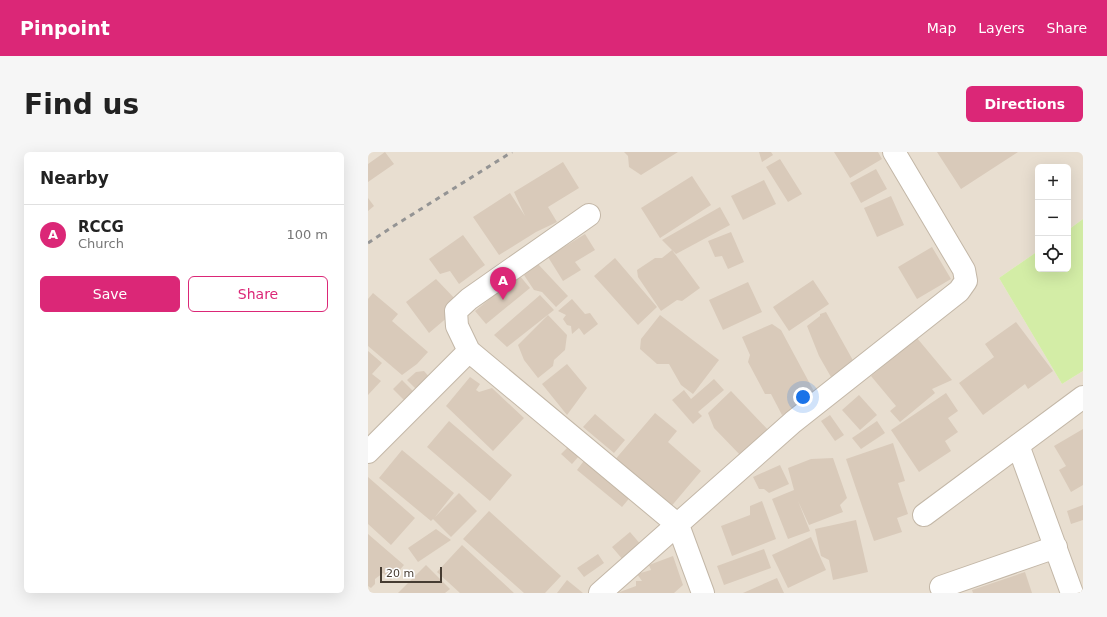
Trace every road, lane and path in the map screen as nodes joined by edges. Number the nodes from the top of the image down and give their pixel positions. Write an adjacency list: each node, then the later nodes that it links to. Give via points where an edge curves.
1 (894, 152): 8 (street, via 964,270 966,281 959,291 793,422)
2 (589, 215): 3 (street, via 521,261 456,311 456,326)
3 (469, 351): 6 (street); 8 (street)
4 (1083, 397): 5 (street)
5 (1018, 445): 7 (street); 9 (street)
6 (368, 452)
7 (924, 515)
8 (678, 525): 11 (street); 12 (street)
9 (1056, 547): 10 (street); 13 (street)
10 (941, 587)
11 (600, 593)
12 (704, 593)
13 (1072, 593)

